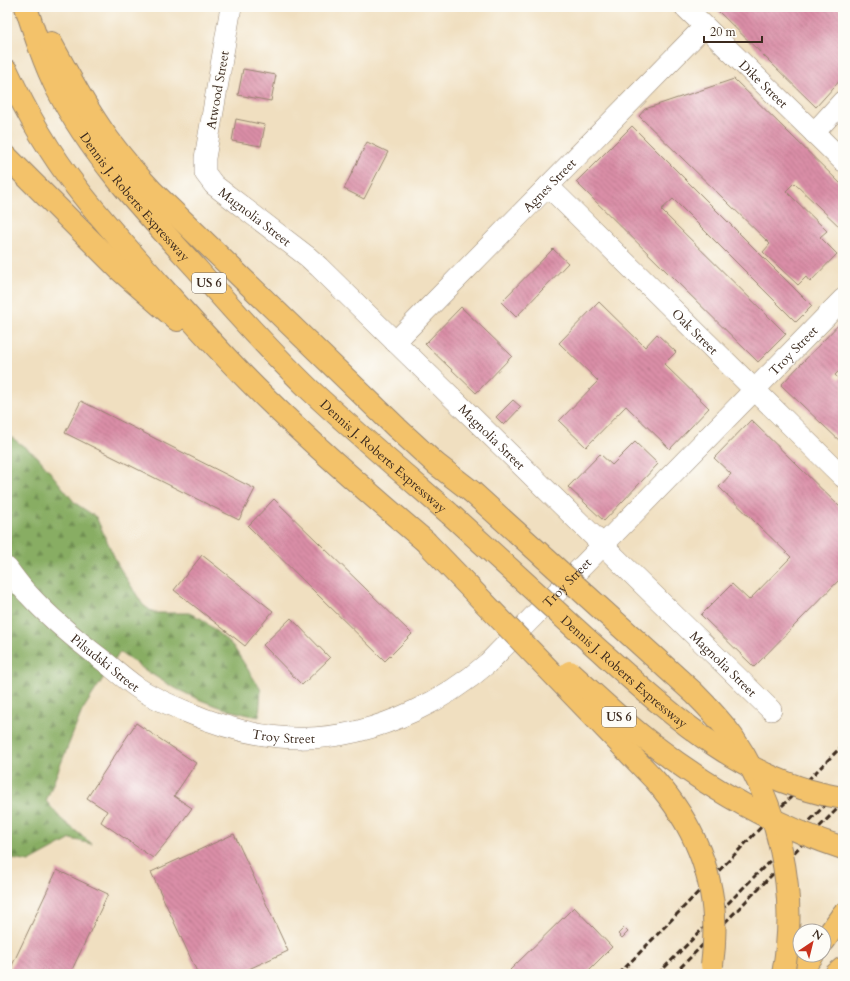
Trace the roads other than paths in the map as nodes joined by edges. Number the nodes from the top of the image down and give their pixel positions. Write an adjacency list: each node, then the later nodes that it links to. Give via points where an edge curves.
1 (26, 7): 23 (highway, Dennis J. Roberts Expressway / US 6, bridge, via 43,57 61,95 94,149 138,204 284,363 330,408 658,703 700,736 760,772 811,791)
2 (31, 7): 30 (highway, bridge, via 89,110 113,145 144,182 436,464 472,491 690,688 732,736 762,789 782,854 788,904 788,936)
3 (231, 7): 11 (street, Atwood Street, via 205,158)
4 (684, 7): 5 (street, Dike Street)
5 (704, 27): 8 (street, Dike Street); 12 (street, Agnes Street)
6 (7, 70): 15 (highway, US 6, via 36,127 76,187 122,242)
7 (843, 101): 8 (street)
8 (814, 133): 10 (street, Dike Street)
9 (7, 157): 15 (highway, via 121,271)
10 (843, 161)
11 (205, 173): 14 (street, Magnolia Street, via 220,192 308,257)
12 (548, 186): 14 (street, Agnes Street); 16 (street, Oak Street)
13 (843, 299): 16 (street, Troy Street)
14 (394, 342): 19 (street, Magnolia Street)
15 (242, 374): 18 (highway, US 6, via 299,430)
16 (754, 390): 17 (street, Oak Street); 19 (street, Troy Street)
17 (843, 477)
18 (425, 541): 24 (highway, US 6, bridge, via 624,721 680,766 756,812 806,835); 29 (highway, bridge, via 654,778 681,814 700,852 712,892 715,931)
19 (602, 546): 21 (street, Magnolia Street); 22 (street, Troy Street, via 479,671 456,689 400,718 356,732 319,738 272,736)
20 (7, 568): 22 (street, Pilsudski Street, via 27,593 70,635 139,688 165,703)
21 (771, 710)
22 (225, 727)
23 (843, 798)
24 (843, 848)
25 (843, 914): 26 (highway)
26 (832, 930)
27 (808, 963): 31 (highway)
28 (843, 968): 32 (highway)
29 (711, 969)
30 (783, 974)
31 (799, 974)
32 (836, 974)

